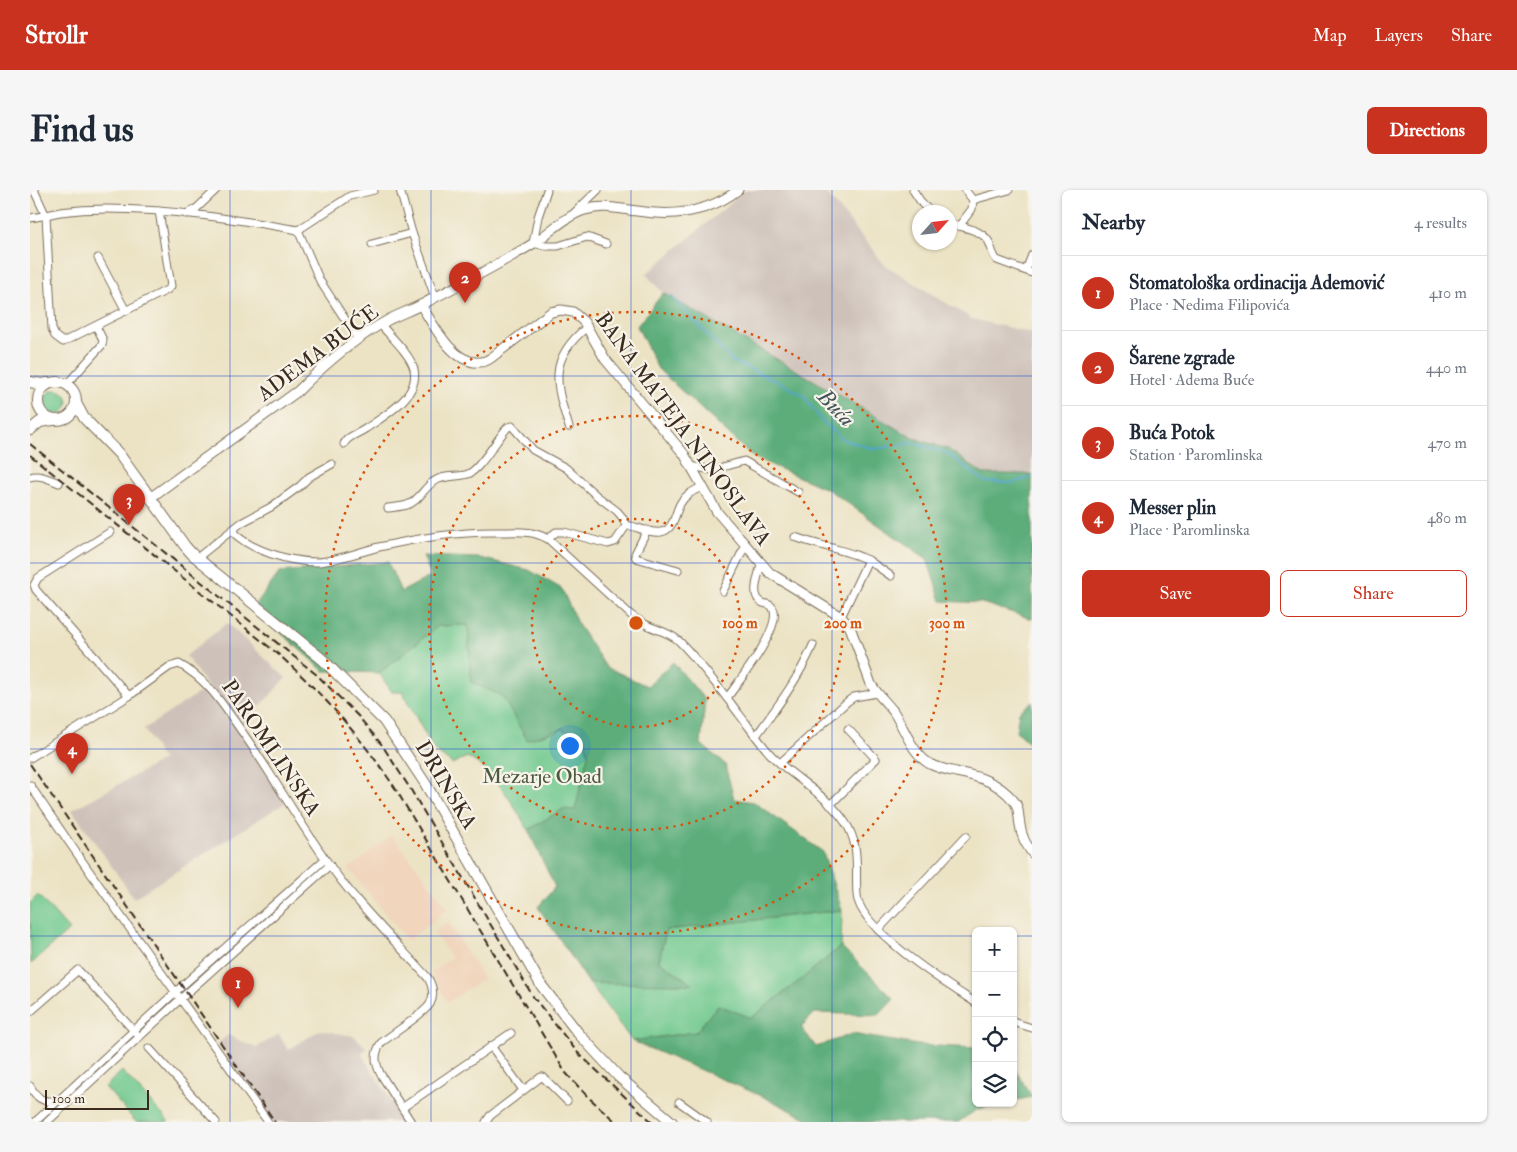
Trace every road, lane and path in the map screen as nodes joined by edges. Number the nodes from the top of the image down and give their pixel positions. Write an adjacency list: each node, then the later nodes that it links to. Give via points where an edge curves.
1 (34, 190): 15 (street)
2 (216, 190): 14 (street, via 197,208)
3 (374, 190): 19 (street, via 350,196)
4 (400, 190): 20 (street)
5 (547, 190): 21 (street)
6 (598, 190): 17 (street)
7 (738, 190): 17 (street, ADEMA BUĆE, via 700,211 661,215 600,207 584,210)
8 (913, 190): 12 (street)
9 (965, 190): 11 (street)
10 (1009, 190): 11 (street)
11 (973, 200): 18 (street, via 972,209)
12 (923, 205)
13 (159, 211): 14 (street); 15 (street, via 105,209); 29 (street, via 171,286)
14 (183, 214): 19 (street)
15 (46, 216): 16 (street); 31 (street, via 51,322 55,336 63,342)
16 (30, 218)
17 (567, 220): 21 (street, ADEMA BUĆE)
18 (959, 226): 26 (street, via 988,240 997,260)
19 (298, 230): 33 (street, via 320,281)
20 (412, 233): 22 (street); 27 (street)
21 (533, 243): 23 (street, via 558,246 587,237); 27 (street, ADEMA BUĆE)
22 (372, 244)
23 (606, 244)
24 (1032, 255): 26 (street)
25 (98, 258): 29 (street)
26 (1029, 272)
27 (435, 297): 28 (street, ADEMA BUĆE)
28 (421, 305): 30 (street, ADEMA BUĆE); 32 (street, BANA MATEJA NINOSLAVA, via 448,347 468,360 479,362 491,358 551,312 573,312)
29 (126, 311): 31 (street)
30 (381, 325): 33 (street, ADEMA BUĆE); 44 (street, via 406,354 414,368 414,382 405,399)
31 (96, 326): 36 (street, via 102,345)
32 (587, 327): 42 (street, via 568,345 557,374 558,390); 46 (street, BANA MATEJA NINOSLAVA, via 605,359 662,426)
33 (358, 339): 51 (street, ADEMA BUĆE, via 298,391)
34 (30, 382): 35 (main road); 37 (main road)
35 (48, 383): 36 (main road); 37 (main road, via 39,392)
36 (67, 384): 38 (main road, via 74,392)
37 (38, 402): 41 (main road, via 44,415); 43 (main road)
38 (76, 403): 39 (main road); 40 (main road, DRINSKA)
39 (66, 418): 40 (main road); 41 (main road)
40 (84, 418): 51 (main road, DRINSKA, via 119,454)
41 (54, 420): 43 (main road, via 40,422)
42 (569, 426)
43 (31, 428)
44 (344, 444)
45 (332, 464): 54 (street)
46 (690, 466): 49 (street, BANA MATEJA NINOSLAVA); 50 (street, via 712,470 744,462)
47 (30, 477): 48 (street, via 45,477)
48 (58, 483)
49 (702, 487): 55 (street, via 680,502 667,530 660,533); 59 (street, BANA MATEJA NINOSLAVA, via 717,512)
50 (798, 492)
51 (150, 498): 60 (main road, DRINSKA)
52 (388, 508): 53 (street, via 408,505 442,477 473,471 501,434 512,426 533,450 566,468 617,511)
53 (626, 526): 55 (street); 58 (street, via 615,542 608,544 564,532 556,532)
54 (232, 530): 58 (street, via 239,538 280,557 318,562 452,534 526,531); 60 (street)
55 (647, 530): 63 (street, via 635,556)
56 (110, 532): 69 (street, via 38,578 34,585)
57 (794, 537): 61 (street)
58 (548, 539): 70 (street, via 632,616 678,640)
59 (747, 546): 62 (street, BANA MATEJA NINOSLAVA); 65 (street)
60 (197, 558): 105 (main road, DRINSKA, via 322,659 384,721 425,783 541,985 619,1077)
61 (868, 560): 64 (street); 66 (street)
62 (761, 564): 66 (street, BANA MATEJA NINOSLAVA, via 782,582); 70 (street, via 756,596 773,607 775,616 768,636)
63 (678, 570)
64 (891, 576)
65 (723, 590)
66 (841, 617): 68 (street, BANA MATEJA NINOSLAVA, via 853,633)
67 (813, 644): 72 (street, via 791,687)
68 (876, 693): 74 (street, via 848,700); 78 (street, BANA MATEJA NINOSLAVA, via 891,709 923,760 943,769 977,776 995,784 1013,799 1024,840)
69 (129, 696): 73 (street, PAROMLINSKA); 79 (street, PAROMLINSKA, via 178,664 202,680 213,690 264,763)
70 (727, 698): 72 (street)
71 (848, 729): 76 (street, via 876,759)
72 (756, 736): 74 (street)
73 (30, 758)
74 (780, 763): 76 (street)
75 (30, 785): 81 (street)
76 (830, 805): 80 (street, via 852,836 857,855 859,904)
77 (966, 836): 80 (street)
78 (1032, 853)
79 (327, 862): 81 (street); 96 (street, PAROMLINSKA, via 432,985 430,1004 381,1043 375,1057 376,1066)
80 (878, 930): 82 (street)
81 (178, 996): 86 (street); 88 (street); 102 (street)
82 (972, 1000)
83 (30, 1012): 86 (street, via 78,970)
84 (1017, 1023): 85 (street)
85 (1032, 1028)
86 (134, 1031): 88 (street); 93 (street)
87 (511, 1033): 89 (street)
88 (139, 1037): 100 (street)
89 (492, 1046): 92 (street); 96 (street)
90 (149, 1048): 101 (street)
91 (30, 1086): 93 (street, via 41,1100)
92 (523, 1090): 94 (street, via 543,1077); 104 (street)
93 (61, 1097): 99 (street)
94 (567, 1101)
95 (680, 1102): 106 (street)
96 (402, 1108): 103 (street, PAROMLINSKA)
97 (30, 1115): 98 (street)
98 (31, 1122)
99 (35, 1122)
100 (47, 1122)
101 (216, 1122)
102 (268, 1122)
103 (411, 1122)
104 (486, 1122)
105 (672, 1122)
106 (707, 1122)

